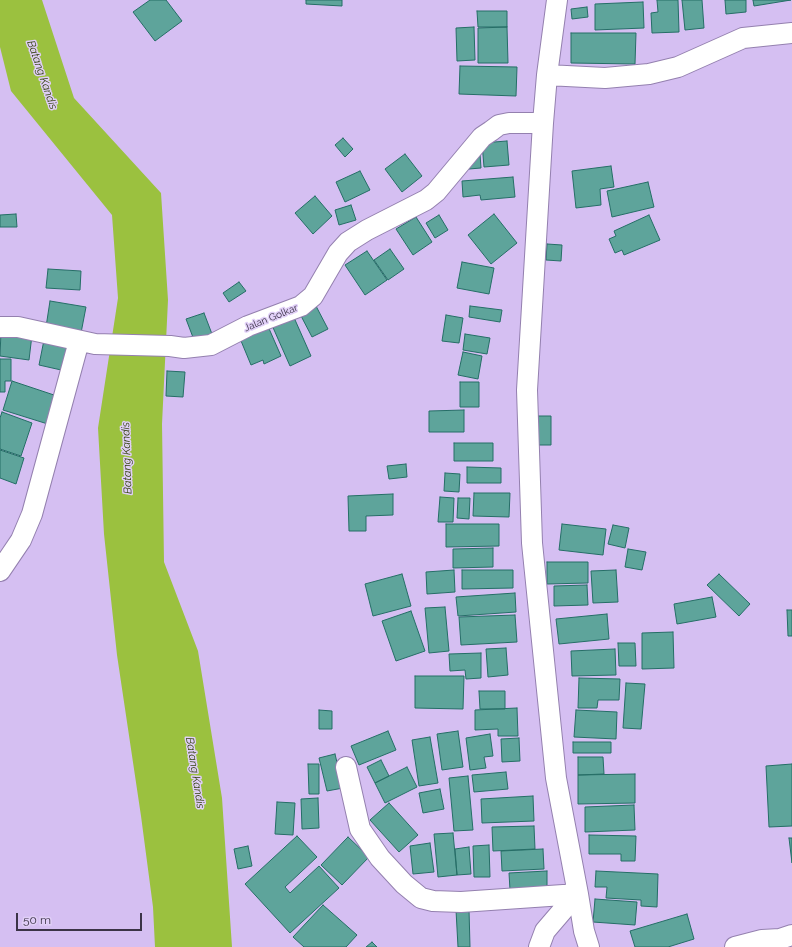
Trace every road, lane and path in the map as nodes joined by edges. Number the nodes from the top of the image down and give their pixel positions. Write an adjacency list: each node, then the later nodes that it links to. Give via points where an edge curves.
1 (557, 0): 3 (street)
2 (792, 33): 3 (street, via 743,38 678,67 649,74 605,78)
3 (547, 75): 4 (street)
4 (543, 123): 6 (street, Jalan Golkar, via 509,122 499,125 482,137 436,192 426,200 348,242 338,253 313,296 301,306 248,326 211,345 184,348); 9 (street, via 527,390 532,542 556,778)
5 (0, 327): 6 (street, Jalan Golkar, via 18,327)
6 (87, 343): 7 (street, via 32,514 21,540)
7 (0, 571)
8 (346, 767): 9 (street, via 360,829 380,858 421,898 461,902)
9 (573, 894): 11 (street, via 545,931); 12 (street)
10 (792, 935): 13 (street)
11 (540, 947)
12 (589, 947)
13 (735, 947)

